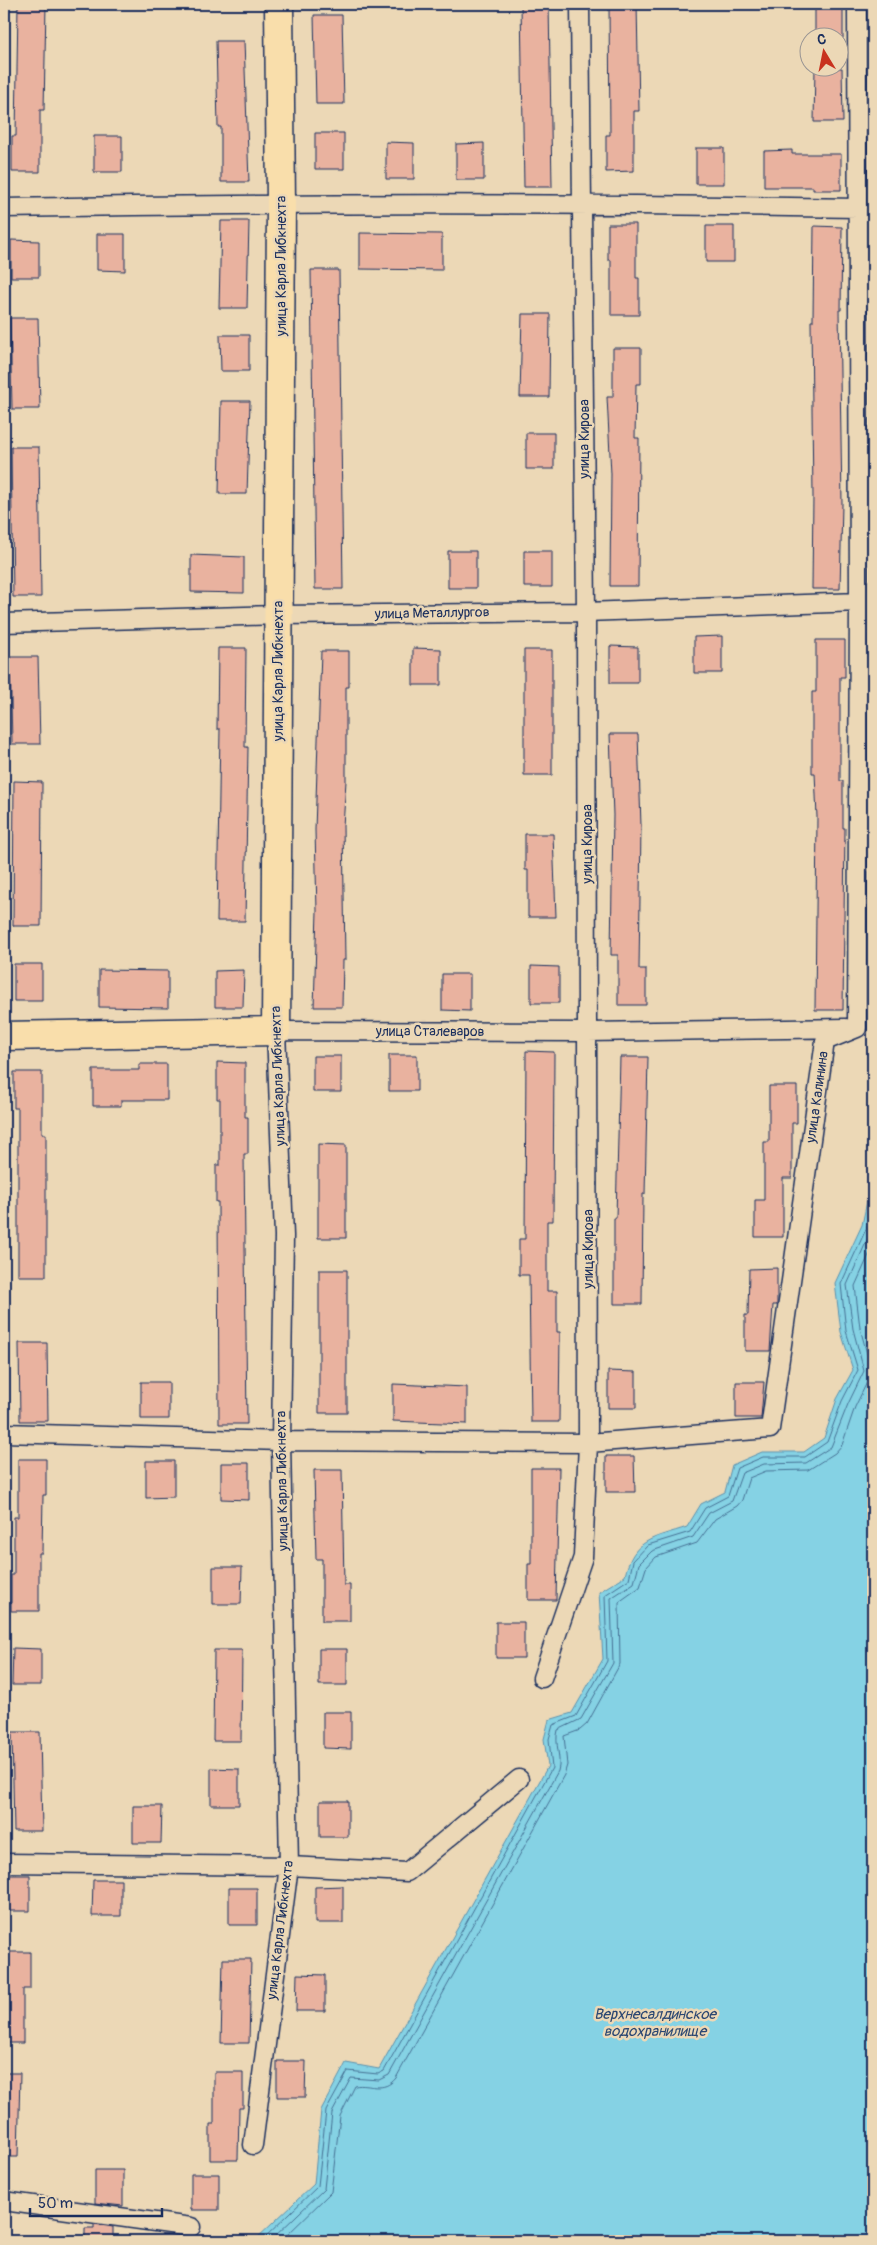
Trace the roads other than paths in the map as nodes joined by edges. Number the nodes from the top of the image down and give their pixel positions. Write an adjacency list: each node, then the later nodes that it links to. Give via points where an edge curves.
1 (279, 4): 5 (main road, улица Карла Либкнехта)
2 (580, 4): 4 (street, улица Кирова)
3 (857, 4): 7 (street)
4 (582, 203): 5 (street); 7 (street); 9 (street, улица Кирова)
5 (281, 204): 6 (street); 10 (main road, улица Карла Либкнехта)
6 (4, 208)
7 (858, 208): 8 (street)
8 (859, 602): 9 (street, улица Металлургов); 12 (street)
9 (586, 612): 10 (street, улица Металлургов); 14 (street, улица Кирова)
10 (278, 615): 11 (street, улица Металлургов); 13 (main road, улица Карла Либкнехта)
11 (4, 623)
12 (856, 1028): 14 (street, улица Сталеваров); 18 (street, улица Калинина, via 825,1041 770,1429)
13 (276, 1031): 14 (street, улица Сталеваров); 15 (main road, улица Сталеваров); 17 (street, улица Карла Либкнехта, via 284,1236)
14 (588, 1032): 18 (street, улица Кирова)
15 (4, 1036)
16 (4, 1433): 17 (street)
17 (281, 1441): 18 (street); 22 (street, улица Карла Либкнехта)
18 (588, 1443): 19 (street, улица Кирова, via 583,1558)
19 (542, 1678)
20 (519, 1779): 22 (street, via 407,1872)
21 (4, 1862): 22 (street)
22 (289, 1866): 23 (street, улица Карла Либкнехта)
23 (253, 2145)
24 (4, 2201): 25 (street)
25 (191, 2227)

